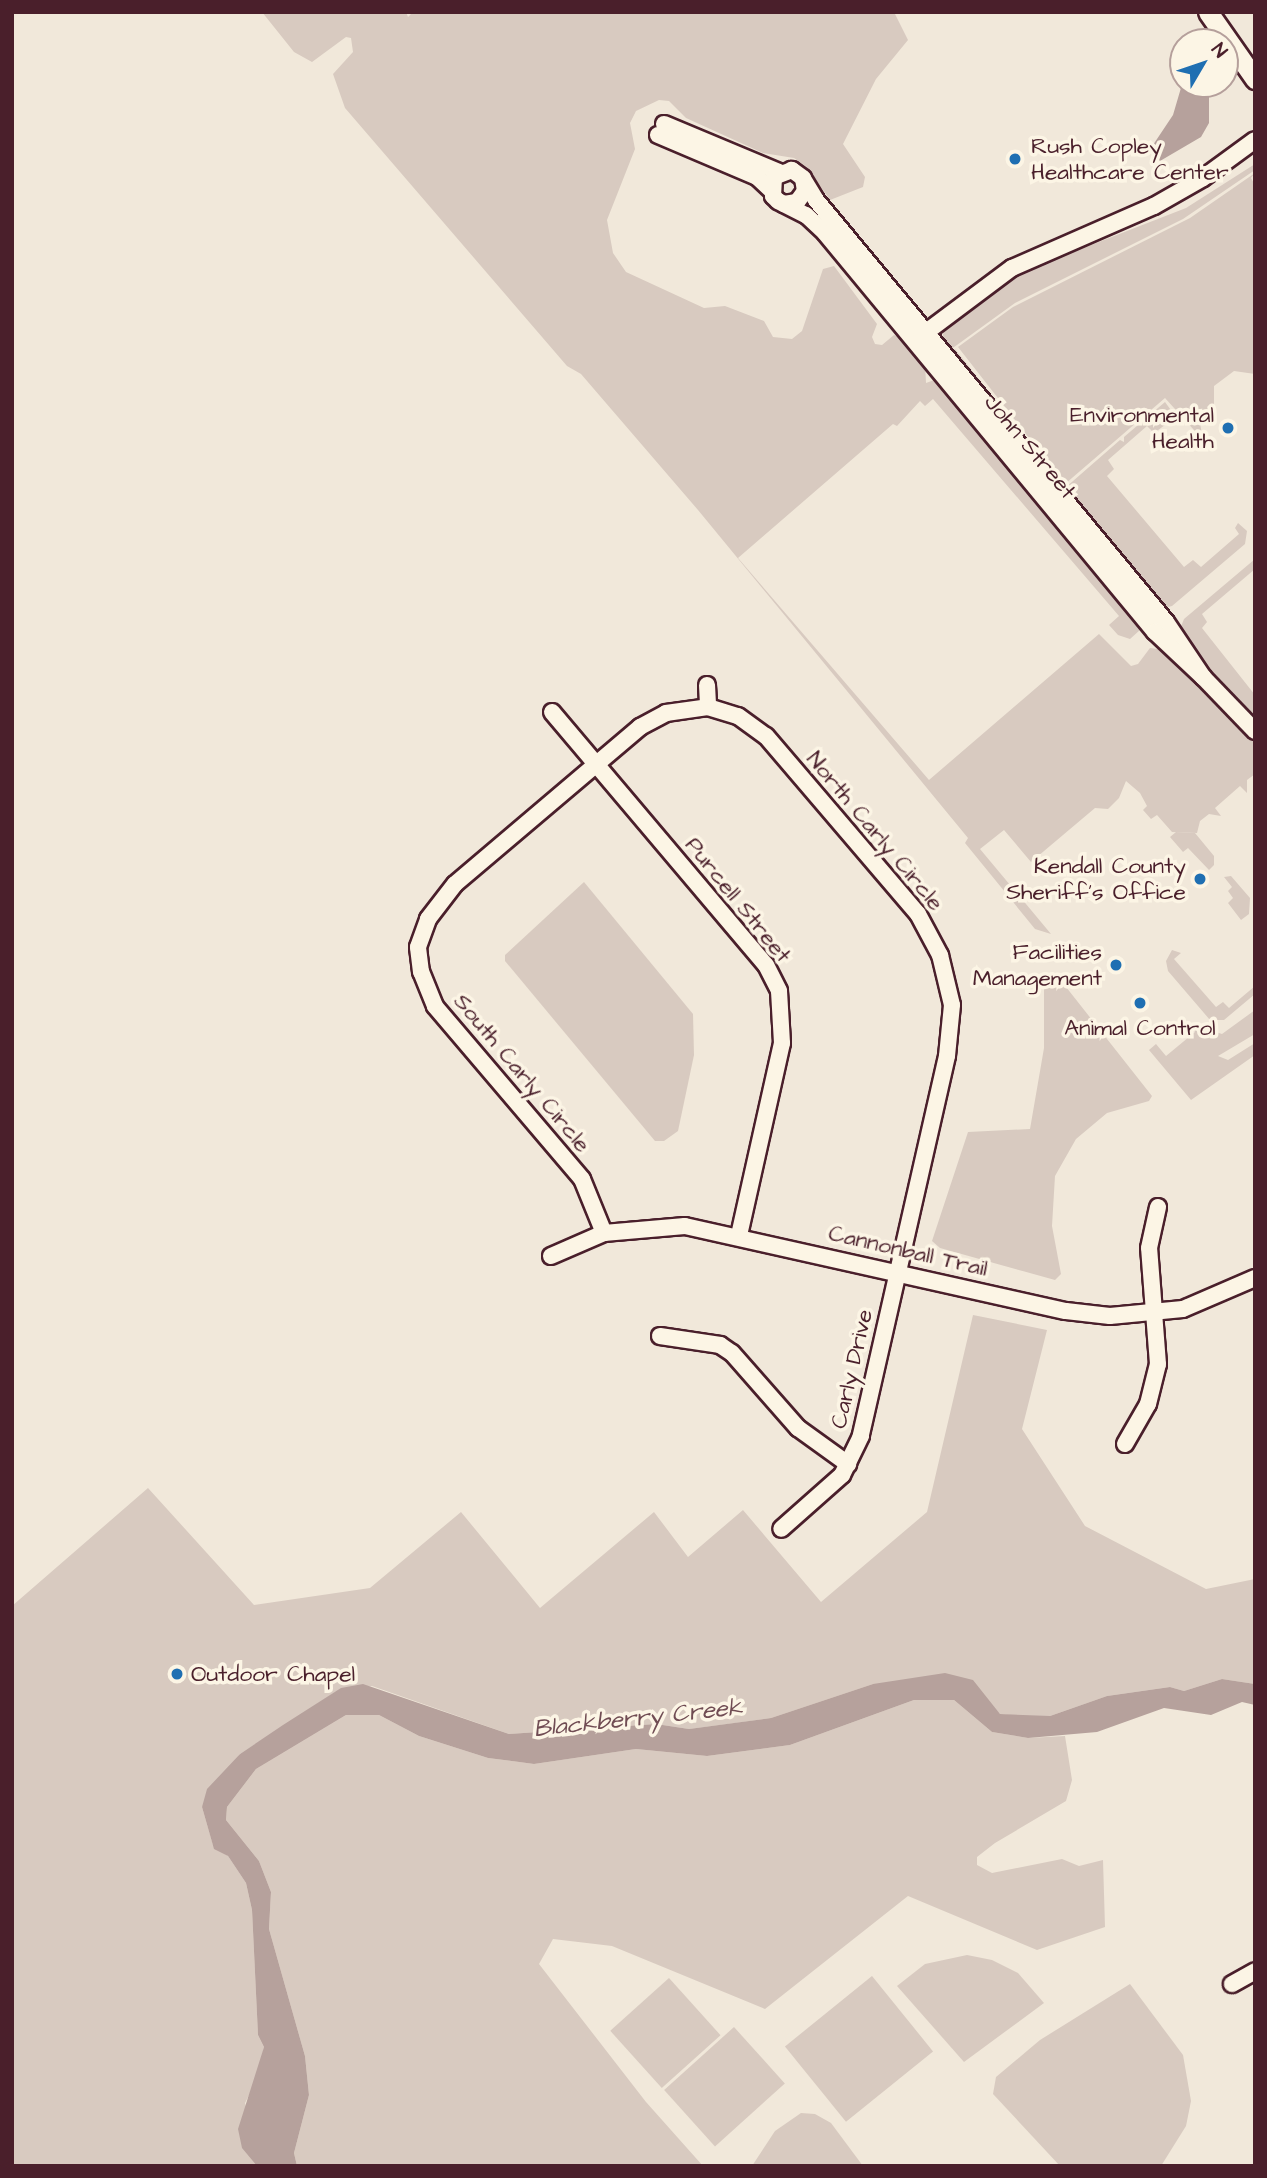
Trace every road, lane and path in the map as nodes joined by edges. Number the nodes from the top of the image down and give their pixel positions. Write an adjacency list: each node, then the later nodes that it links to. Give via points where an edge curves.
1 (1208, 12): 2 (main road)
2 (1255, 79)
3 (1255, 139): 9 (street, via 1203,178 1154,206 1012,268)
4 (779, 172): 5 (street, via 792,170); 6 (street); 6 (street, via 661,130 757,177)
5 (803, 178): 7 (street, via 801,199); 8 (street, John Street)
6 (771, 190): 7 (street)
7 (784, 204): 8 (street, John Street)
8 (834, 233): 9 (street, John Street); 10 (street, John Street)
9 (928, 331): 10 (street); 11 (street, John Street, via 1166,622)
10 (914, 342): 11 (street, John Street, via 1155,632)
11 (1203, 677): 15 (street, John Street)
12 (708, 685): 13 (street)
13 (708, 706): 16 (street, North Carly Circle, via 651,719); 21 (street, North Carly Circle, via 738,716 771,742 918,914 940,955 952,1005 947,1056)
14 (552, 712): 16 (street, Purcell Street)
15 (1255, 731)
16 (596, 764): 18 (street, South Carly Circle, via 455,884 428,919 418,959 435,1006 582,1179); 19 (street, Purcell Street, via 766,965 779,991 782,1043)
17 (1158, 1207): 23 (street, via 1149,1248)
18 (604, 1233): 19 (street, Cannonball Trail, via 685,1226); 20 (street, Cannonball Trail)
19 (739, 1236): 21 (street, Cannonball Trail)
20 (551, 1256)
21 (898, 1272): 23 (street, Cannonball Trail, via 1066,1311 1110,1316); 26 (street, Carly Drive, via 862,1436)
22 (1255, 1278): 23 (street, Cannonball Trail, via 1201,1304)
23 (1157, 1314): 25 (street, via 1155,1382)
24 (660, 1336): 26 (street, via 720,1345 732,1353 798,1428)
25 (1125, 1444)
26 (848, 1464): 27 (street, Carly Drive, via 831,1486)
27 (781, 1529)
28 (1255, 1971): 29 (street)
29 (1232, 1984)

